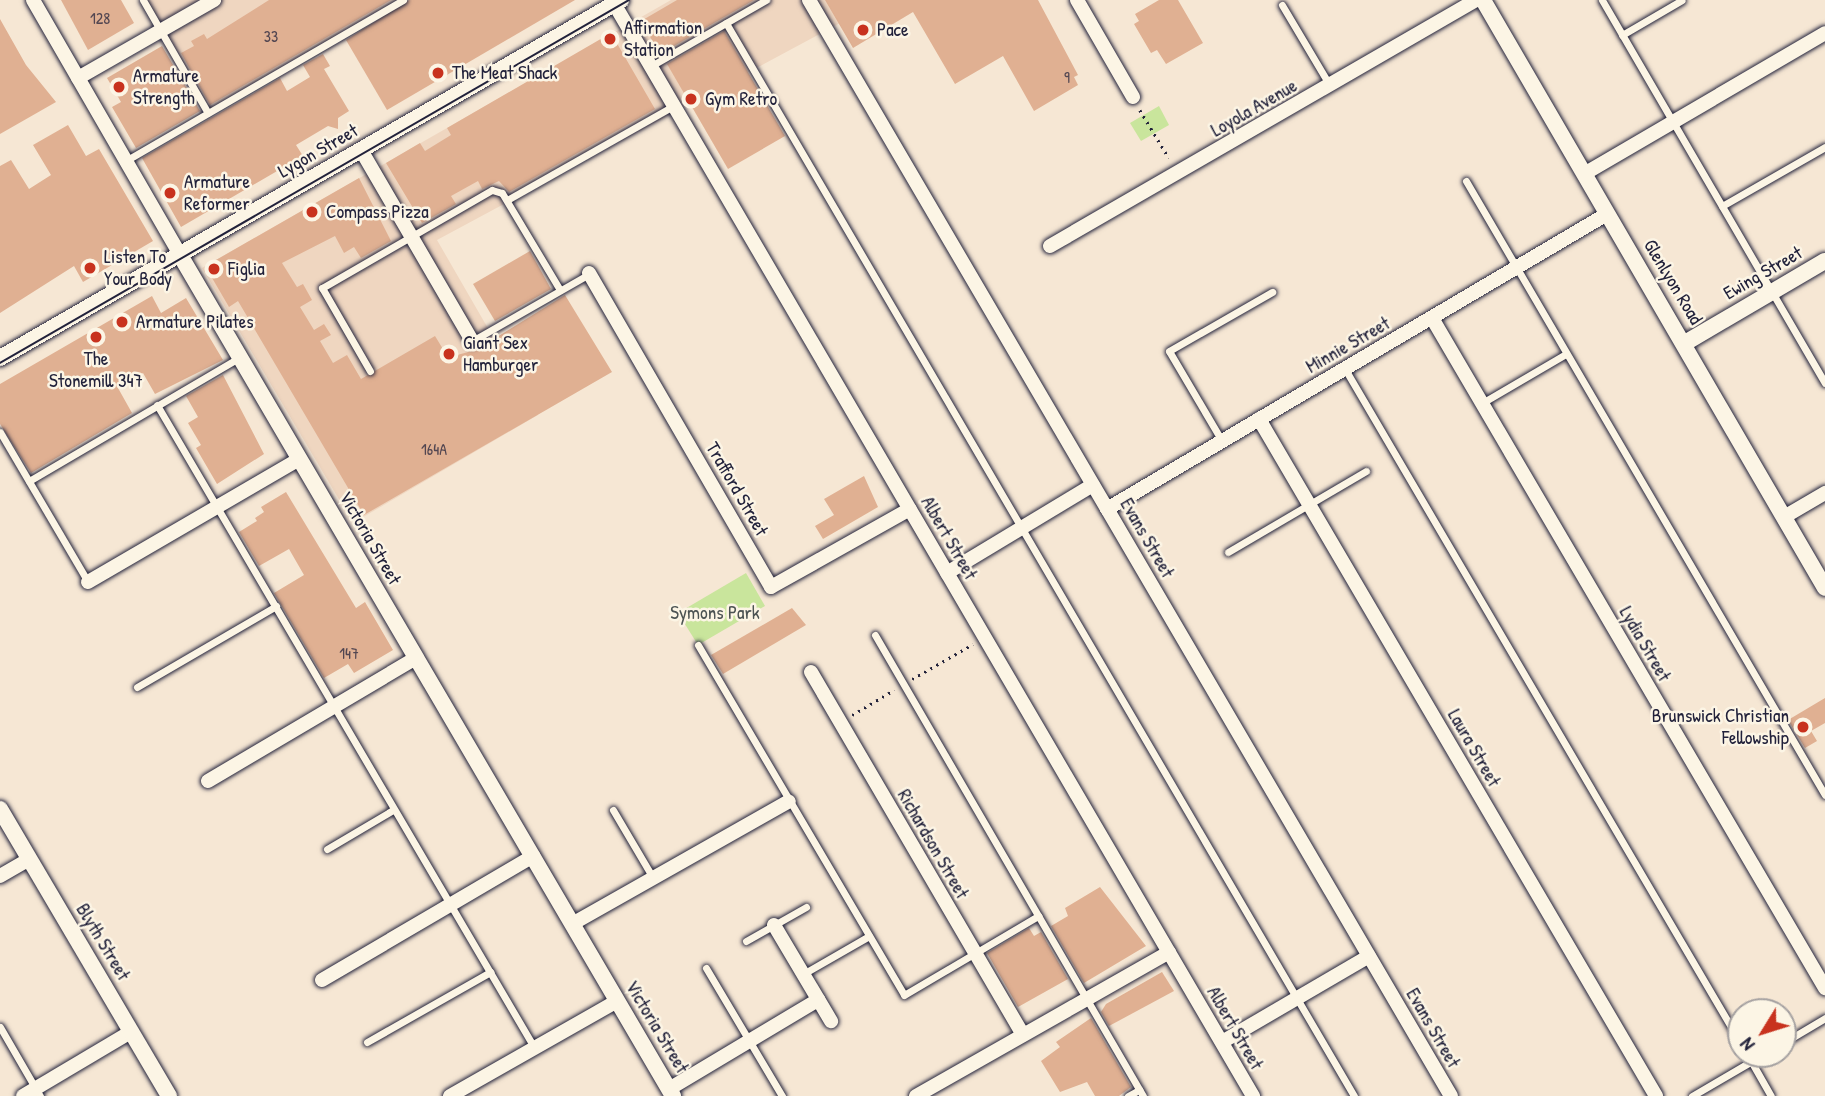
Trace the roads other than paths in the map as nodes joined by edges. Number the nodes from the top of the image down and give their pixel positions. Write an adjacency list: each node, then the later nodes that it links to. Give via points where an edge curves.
1 (33, 0): 19 (street, Victoria Street)
2 (143, 0): 15 (lane)
3 (214, 0): 15 (street)
4 (403, 0): 23 (lane)
5 (766, 0): 14 (lane)
6 (809, 0): 59 (street, Evans Street)
7 (1077, 0): 21 (street)
8 (1476, 0): 20 (street, Loyola Avenue)
9 (1483, 0): 28 (street, Glenlyon Road)
10 (1602, 0): 17 (lane)
11 (1682, 0): 17 (lane)
12 (616, 1): 18 (street, Albert Street); 26 (street, Lygon Street)
13 (1282, 5): 20 (lane)
14 (726, 23): 18 (lane); 66 (lane)
15 (160, 31): 19 (street); 23 (lane)
16 (1825, 33): 24 (street)
17 (1622, 35): 24 (lane)
18 (651, 66): 22 (street, Albert Street)
19 (78, 78): 27 (street, Victoria Street)
20 (1331, 86): 34 (street, Loyola Avenue)
21 (1133, 97)
22 (674, 106): 30 (lane); 63 (street, Albert Street)
23 (208, 113): 27 (lane)
24 (1673, 122): 28 (street); 31 (lane)
25 (1825, 146): 31 (lane)
26 (361, 150): 33 (street); 35 (street, Lygon Street)
27 (127, 160): 35 (street, Victoria Street)
28 (1584, 174): 32 (street, Glenlyon Road)
29 (1466, 181): 37 (lane)
30 (507, 200): 33 (lane, via 492,190); 39 (lane)
31 (1722, 206): 41 (lane)
32 (1607, 214): 37 (street, Minnie Street); 44 (street, Glenlyon Road)
33 (411, 236): 43 (street); 49 (lane, via 322,288)
34 (1050, 246)
35 (180, 255): 46 (street, Lygon Street); 47 (street, Victoria Street)
36 (1825, 261): 41 (street, Ewing Street)
37 (1516, 269): 42 (street, Minnie Street); 45 (lane)
38 (590, 273): 39 (lane); 63 (street, Trafford Street, via 771,587)
39 (560, 290): 43 (lane)
40 (1272, 292): 55 (lane, via 1169,351)
41 (1772, 292): 44 (street, Ewing Street); 50 (lane)
42 (1432, 318): 48 (street, Minnie Street); 51 (street, Lydia Street)
43 (472, 341)
44 (1685, 342): 65 (street, Glenlyon Road)
45 (1566, 354): 51 (lane); 79 (lane)
46 (0, 358)
47 (240, 358): 52 (lane); 56 (street, Victoria Street)
48 (1345, 369): 53 (street, Minnie Street); 109 (lane)
49 (370, 371)
50 (1824, 379)
51 (1482, 403): 103 (street, Lydia Street)
52 (158, 405): 58 (lane); 62 (lane)
53 (1259, 419): 55 (street, Minnie Street); 61 (street, Laura Street)
54 (0, 432): 58 (lane)
55 (1222, 441): 64 (street, Minnie Street)
56 (299, 458): 62 (street); 74 (street, Victoria Street)
57 (1366, 471): 61 (lane)
58 (29, 481): 69 (lane)
59 (1093, 485): 64 (street, Evans Street); 66 (street)
60 (1825, 494): 65 (street)
61 (1309, 504): 67 (lane); 132 (street, Laura Street)
62 (217, 506): 69 (street); 71 (lane)
63 (910, 509): 68 (street, Albert Street)
64 (1107, 509): 98 (street, Evans Street)
65 (1784, 517): 70 (street, Glenlyon Road)
66 (1021, 528): 68 (street); 104 (lane)
67 (1228, 552)
68 (947, 573): 96 (street, Albert Street)
69 (88, 582)
70 (1825, 587)
71 (276, 606): 76 (lane); 77 (lane)
72 (875, 635): 91 (lane)
73 (698, 645): 80 (lane)
74 (416, 658): 77 (street); 85 (street, Victoria Street)
75 (811, 672): 97 (street, Richardson Street)
76 (137, 687)
77 (334, 706): 78 (street); 82 (lane)
78 (208, 781)
79 (1825, 794)
80 (789, 801): 88 (street); 94 (lane)
81 (0, 809): 86 (street, Blyth Street)
82 (393, 810): 84 (lane); 89 (lane)
83 (613, 810): 88 (lane)
84 (327, 849)
85 (533, 856): 89 (street); 92 (street, Victoria Street)
86 (30, 859): 87 (street); 112 (street, Blyth Street)
87 (0, 876)
88 (653, 878): 92 (street)
89 (450, 905): 100 (lane); 102 (street)
90 (806, 907): 93 (lane)
91 (1038, 916): 97 (lane); 105 (lane)
92 (572, 923): 107 (street, Victoria Street)
93 (774, 925): 95 (lane); 101 (street)
94 (869, 936): 97 (lane, via 904,995); 101 (lane)
95 (746, 941)
96 (1169, 952): 105 (street); 117 (street, Albert Street)
97 (975, 953): 113 (street, Richardson Street)
98 (1369, 956): 104 (street); 131 (street, Evans Street)
99 (706, 968): 115 (lane)
100 (490, 972): 116 (lane); 118 (lane)
101 (803, 974): 106 (street)
102 (322, 980)
103 (1825, 988)
104 (1297, 998): 117 (street); 130 (lane)
105 (1086, 999): 113 (street); 122 (lane)
106 (818, 1000): 110 (street); 115 (street)
107 (617, 1001): 118 (street); 121 (street, Victoria Street)
108 (1825, 1018): 114 (lane)
109 (1727, 1020)
110 (831, 1021)
111 (0, 1027): 123 (lane)
112 (131, 1032): 123 (street); 124 (street, Blyth Street)
113 (1023, 1035): 127 (street)
114 (1797, 1035)
115 (749, 1041): 121 (street); 126 (lane)
116 (367, 1042)
117 (1222, 1042): 129 (street, Albert Street)
118 (534, 1047): 125 (street)
119 (1734, 1068): 133 (lane)
120 (1755, 1068): 134 (lane)
121 (671, 1093)
122 (1141, 1093): 128 (lane)
123 (33, 1094)
124 (169, 1096)
125 (450, 1096)
126 (782, 1096)
127 (916, 1096)
128 (1128, 1096)
129 (1253, 1096)
130 (1354, 1096)
131 (1451, 1096)
132 (1656, 1096)
133 (1692, 1096)
134 (1771, 1096)

